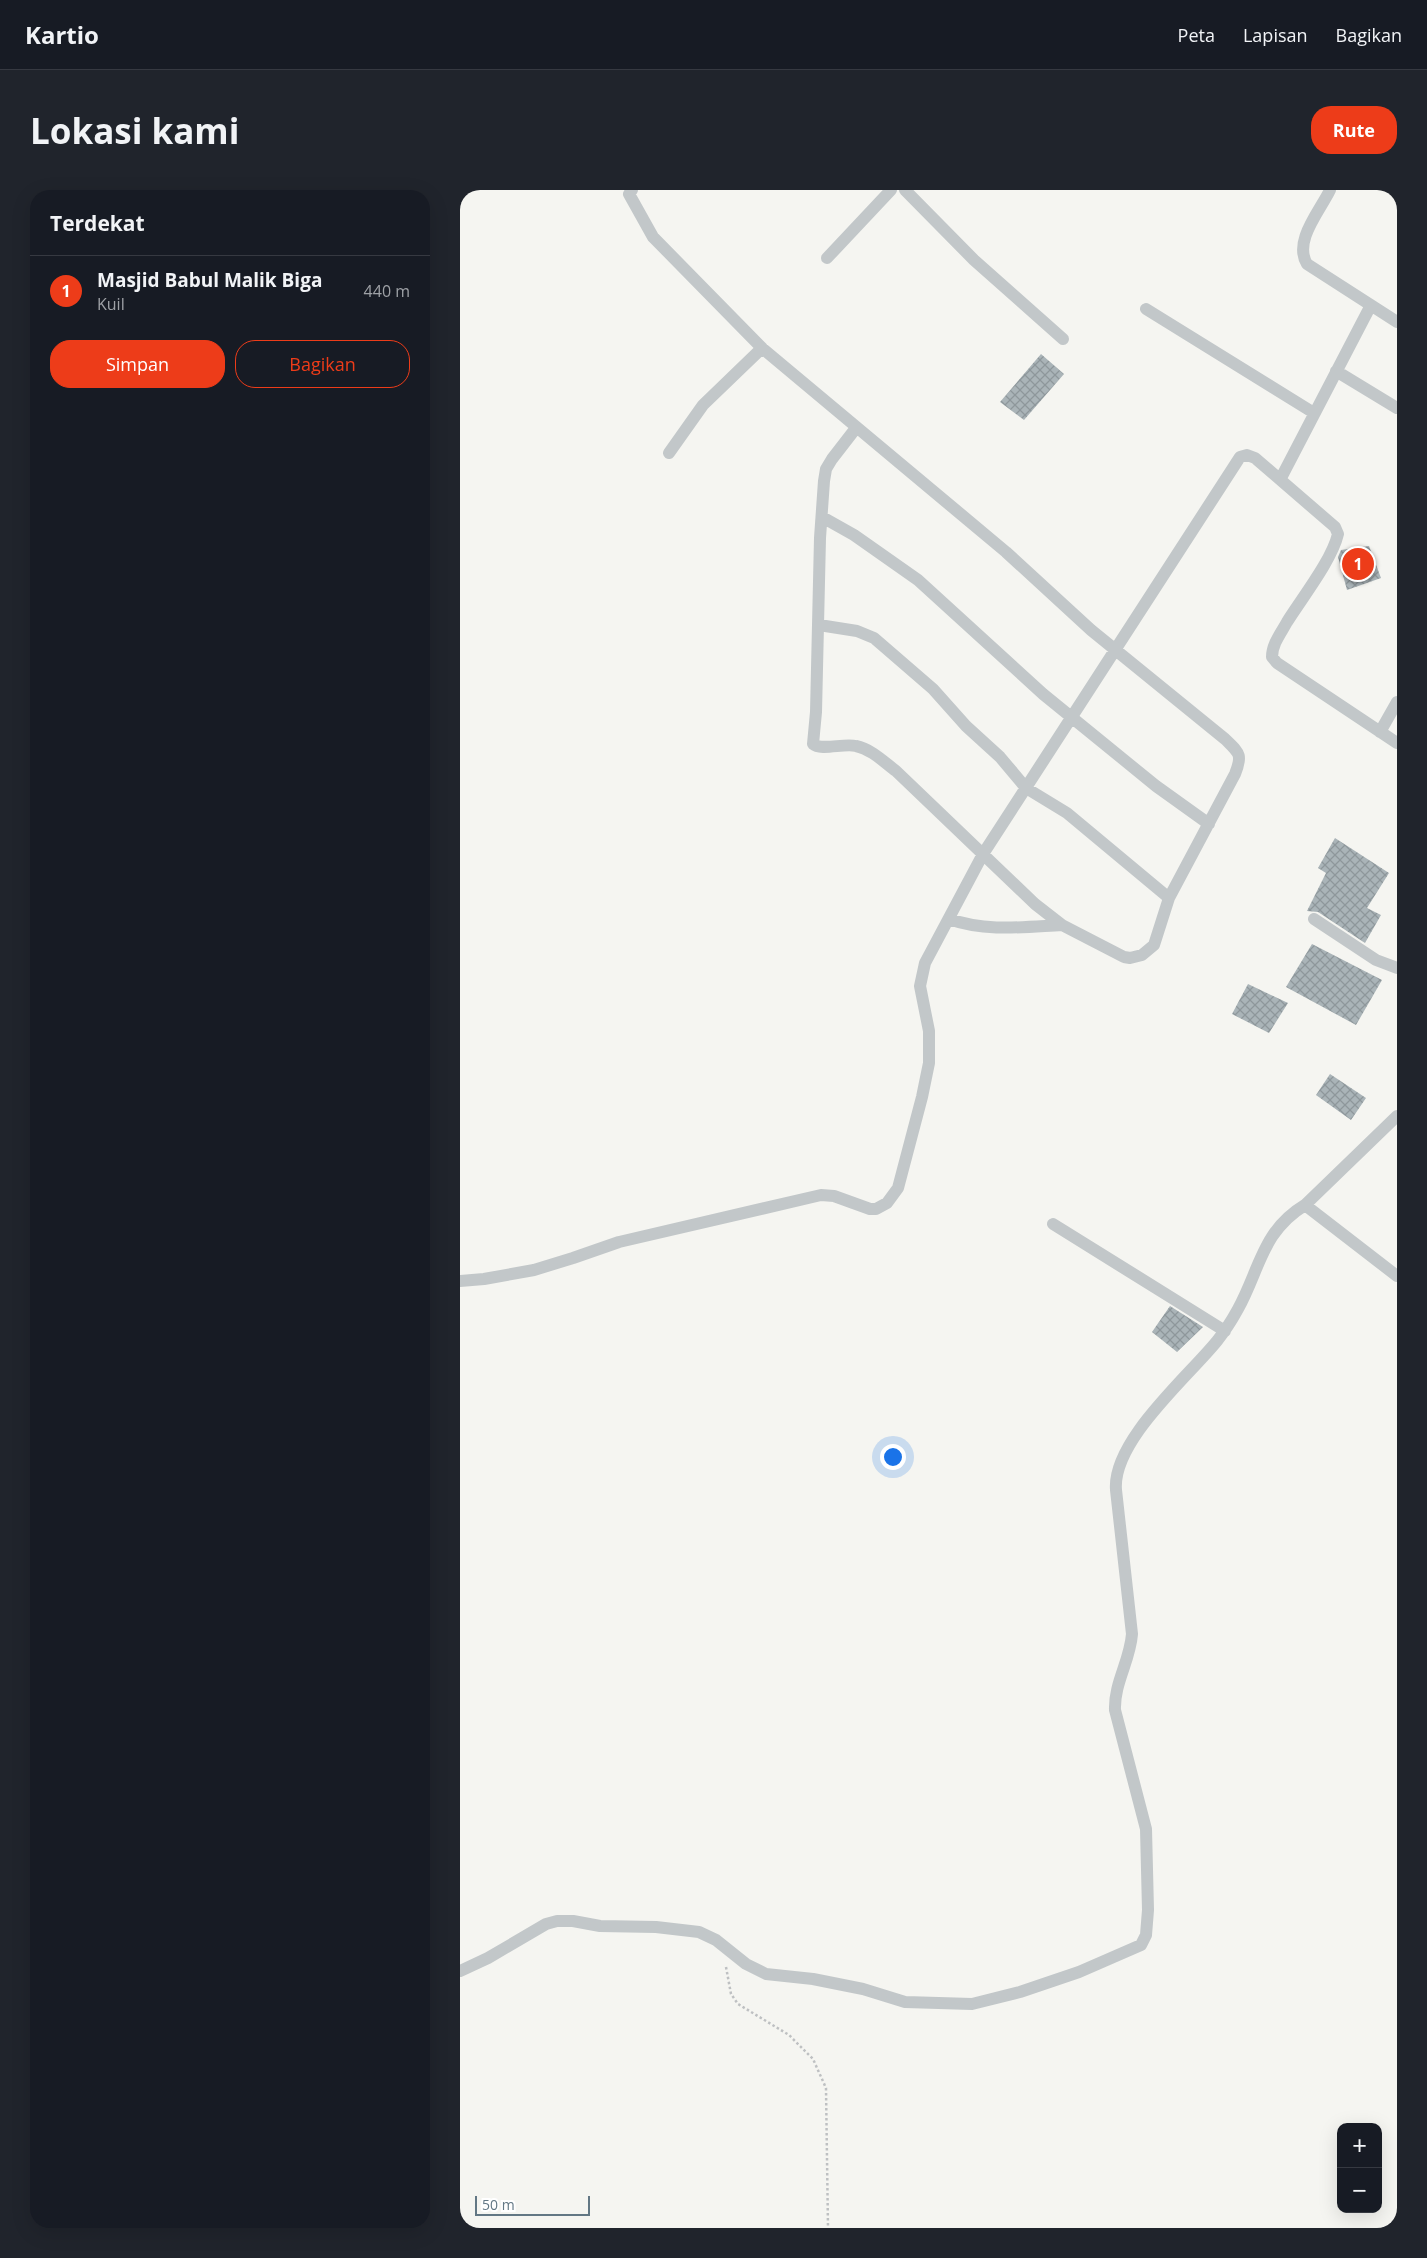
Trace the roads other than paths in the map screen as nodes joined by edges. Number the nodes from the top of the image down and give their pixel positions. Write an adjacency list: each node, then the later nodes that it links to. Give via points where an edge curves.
1 (632, 190): 10 (street, via 630,194 634,204 653,237)
2 (890, 190): 5 (street)
3 (905, 190): 9 (street, via 974,260)
4 (1330, 190): 6 (street, via 1305,236 1302,256 1308,264)
5 (827, 258)
6 (1371, 305): 8 (street); 11 (street)
7 (1146, 309): 13 (street)
8 (1397, 322)
9 (1063, 339)
10 (762, 348): 14 (street); 15 (street, via 703,405)
11 (1336, 371): 12 (street); 13 (street)
12 (1397, 408)
13 (1314, 414): 16 (street)
14 (856, 428): 17 (street, via 826,469); 19 (street, via 999,546)
15 (669, 453)
16 (1280, 478): 19 (street, via 1255,458 1240,457); 22 (street, via 1335,527 1338,534 1281,632 1272,657)
17 (822, 517): 18 (street); 21 (street, via 854,535 918,580)
18 (818, 625): 24 (street, via 857,631 874,638 932,689); 26 (street, via 814,745 855,746 872,753 896,771)
19 (1115, 650): 21 (street); 25 (street, via 1240,754 1235,774)
20 (1397, 702): 22 (street)
21 (1071, 717): 24 (street); 25 (street)
22 (1380, 732): 23 (street)
23 (1397, 744)
24 (1026, 788): 26 (street); 27 (street, via 1067,813)
25 (1209, 824): 27 (street)
26 (983, 854): 28 (street); 30 (street)
27 (1169, 898): 30 (street, via 1154,945 1137,956 1124,957)
28 (950, 919): 30 (street, via 997,928); 36 (street, via 925,963 920,986 929,1032 929,1063 902,1178 887,1203 870,1209 834,1196 817,1195 618,1242 534,1270)
29 (1314, 919): 31 (street, via 1376,960)
30 (1062, 925)
31 (1397, 968)
32 (1397, 1116): 33 (street)
33 (1304, 1205): 35 (street); 37 (street, via 1276,1228)
34 (1053, 1224): 37 (street)
35 (1397, 1276)
36 (460, 1281)
37 (1225, 1331): 38 (street, via 1148,1417 1124,1457 1115,1483 1132,1634 1115,1696 1115,1710 1146,1829 1148,1910 1144,1941 1136,1948 1020,1992 972,2004 944,2005 905,2002 863,1989 766,1974 746,1964 716,1940 699,1932 679,1929 557,1921)
38 (460, 1971)

